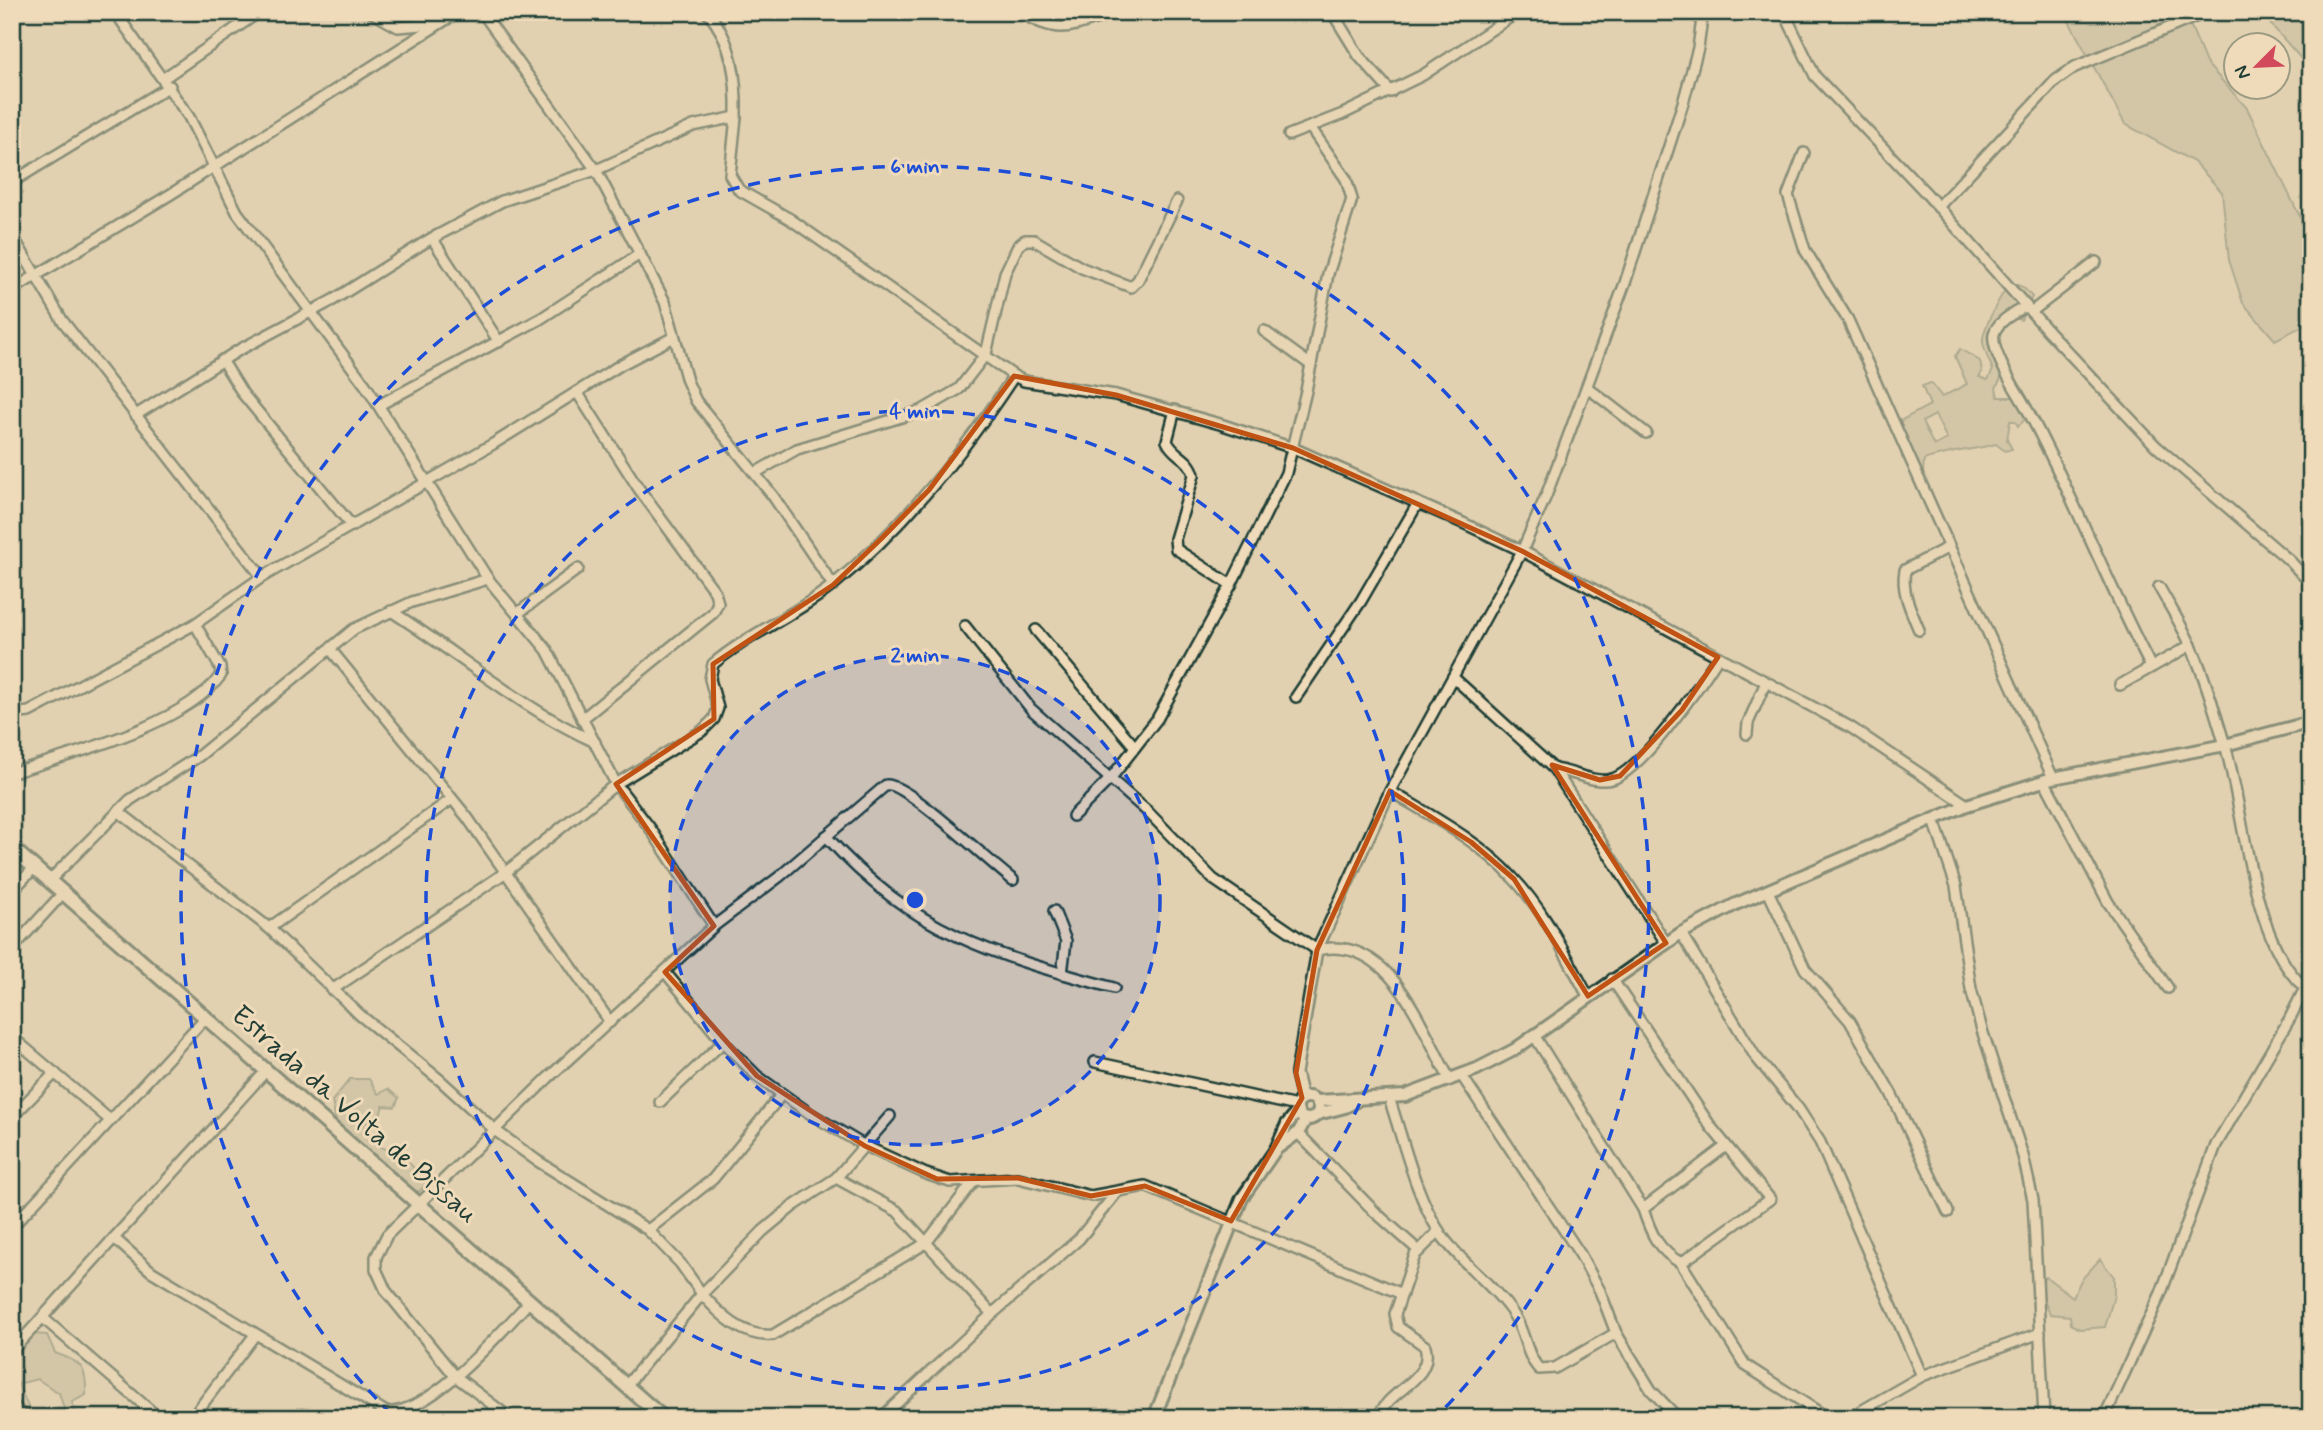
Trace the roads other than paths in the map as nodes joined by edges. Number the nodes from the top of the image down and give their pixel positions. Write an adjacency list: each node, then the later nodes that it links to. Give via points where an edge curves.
1 (116, 12): 15 (street)
2 (259, 12): 15 (street)
3 (371, 12): 14 (street, via 398,27)
4 (458, 12): 14 (street)
5 (482, 12): 22 (street)
6 (707, 12): 17 (street, via 730,51)
7 (1020, 12): 8 (street, via 1055,29)
8 (1117, 12)
9 (1332, 12): 16 (street, via 1359,56)
10 (1518, 12): 16 (street)
11 (1703, 12): 41 (street, via 1683,103)
12 (1784, 12): 25 (street, via 1815,76)
13 (2207, 12): 25 (street, via 2075,67 2055,81)
14 (440, 23): 21 (street)
15 (167, 82): 21 (street); 23 (street)
16 (1391, 92): 18 (street)
17 (736, 117): 22 (street, via 693,126); 37 (street, via 730,175 739,190 790,219)
18 (1310, 127): 19 (street); 39 (street, via 1346,179 1352,199 1328,274)
19 (1289, 135)
20 (1804, 153): 52 (street, via 1788,195 1805,250 1848,320)
21 (214, 165): 30 (street); 33 (street, via 237,212)
22 (596, 170): 27 (street, via 502,201); 28 (street)
23 (12, 182)
24 (1177, 201): 37 (street, via 1131,287 1082,268 1034,240 1021,242 1001,285)
25 (1938, 207): 32 (street)
26 (12, 235): 30 (street)
27 (432, 238): 33 (street); 36 (street)
28 (640, 254): 35 (street, via 665,302); 36 (street)
29 (2096, 262): 32 (street)
30 (36, 276): 31 (street); 45 (street, via 62,320)
31 (12, 290)
32 (2028, 309): 57 (street, via 2156,446); 70 (street, via 1998,324 1994,334 1997,353)
33 (313, 311): 38 (street); 43 (street)
34 (1264, 331): 39 (street)
35 (674, 337): 42 (street); 48 (street, via 696,401)
36 (499, 342): 43 (street)
37 (986, 355): 40 (street); 48 (street, via 941,402 797,449)
38 (222, 360): 45 (street); 51 (street, via 243,394)
39 (1311, 365): 47 (street)
40 (1014, 376): 44 (street); 58 (street, via 929,490)
41 (1588, 387): 46 (street); 53 (street)
42 (577, 392): 49 (street); 76 (street, via 639,489 715,592 718,603 713,613)
43 (379, 405): 49 (street)
44 (1175, 410): 47 (street); 59 (street, via 1167,441 1171,450 1191,464 1194,475 1175,539 1176,550)
45 (136, 415): 55 (street)
46 (1646, 433)
47 (1293, 448): 50 (street); 59 (street, via 1281,488)
48 (755, 473): 58 (street)
49 (425, 482): 51 (street); 56 (street)
50 (1418, 503): 53 (street); 74 (street, via 1361,601)
51 (352, 526): 55 (street)
52 (1949, 547): 66 (street, via 1905,570 1905,592); 85 (street)
53 (1522, 551): 69 (street); 71 (street)
54 (578, 569): 62 (street)
55 (262, 577): 63 (street)
56 (488, 579): 61 (street); 62 (street)
57 (2311, 584)
58 (833, 585): 86 (street, via 713,664 710,679 718,708 714,719)
59 (1231, 585): 81 (street, via 1179,682)
60 (2159, 587): 67 (street)
61 (391, 611): 68 (street, via 355,629); 79 (street, via 549,720)
62 (518, 613): 76 (street, via 547,650)
63 (195, 624): 75 (street, via 29,712); 83 (street, via 220,667 221,675 206,690 137,730)
64 (965, 626): 84 (street, via 1031,709)
65 (1036, 630): 81 (street)
66 (1919, 630)
67 (2191, 645): 70 (street); 80 (street)
68 (331, 650): 88 (street); 90 (street, via 199,756)
69 (1718, 657): 72 (street); 82 (street, via 1682,710 1620,776 1600,780)
70 (2151, 667): 73 (street)
71 (1454, 678): 82 (street); 87 (street)
72 (1766, 682): 78 (street); 89 (street, via 1879,744)
73 (2120, 685)
74 (1296, 697)
75 (12, 714)
76 (582, 719): 79 (street)
77 (2311, 722): 80 (street)
78 (1747, 734)
79 (595, 743): 86 (street)
80 (2225, 745): 85 (street); 116 (street, via 2273,947)
81 (1136, 747): 84 (street)
82 (1554, 769): 106 (street)
83 (12, 772)
84 (1111, 778): 91 (street); 108 (street, via 1213,878)
85 (2048, 779): 89 (street); 114 (street, via 2108,902)
86 (617, 784): 96 (street); 103 (street)
87 (1390, 791): 108 (street); 117 (street, via 1471,842 1514,879)
88 (452, 799): 96 (street); 104 (street)
89 (1967, 805): 92 (street)
90 (118, 811): 98 (street); 104 (street)
91 (1073, 816)
92 (1934, 820): 100 (street); 163 (street, via 1956,886 1971,989 2033,1200)
93 (825, 836): 97 (street, via 886,785 895,785); 103 (street); 110 (street, via 905,909 1006,958)
94 (12, 848): 95 (main road, Estrada da Volta de Bissau)
95 (34, 868): 98 (main road, Estrada da Volta de Bissau); 99 (street)
96 (506, 872): 115 (street); 119 (street)
97 (1013, 880)
98 (49, 881): 101 (main road, Estrada da Volta de Bissau)
99 (12, 891)
100 (1768, 891): 105 (street); 148 (street, via 1805,969 1850,1021 1886,1083)
101 (63, 893): 107 (street); 118 (main road, Estrada da Volta de Bissau)
102 (1054, 911): 110 (street, via 1066,941)
103 (714, 926): 109 (street)
104 (269, 928): 115 (street)
105 (1681, 933): 106 (street); 167 (street, via 1759,1063 1820,1142)
106 (1666, 943): 112 (street)
107 (12, 949)
108 (1317, 950): 126 (street, via 1349,948 1382,965); 132 (street, via 1296,1073)
109 (665, 972): 119 (street); 122 (street)
110 (1062, 974): 113 (street)
111 (2311, 976): 116 (street)
112 (1612, 979): 117 (street); 141 (street)
113 (1115, 988)
114 (2168, 988)
115 (332, 990): 138 (street)
116 (2307, 990): 184 (street, via 2206,1166 2161,1293)
117 (1588, 996): 120 (street)
118 (206, 1017): 124 (main road, Estrada da Volta de Bissau); 137 (street)
119 (610, 1022): 138 (street)
120 (1534, 1035): 126 (street); 147 (street)
121 (12, 1037): 125 (street)
122 (723, 1042): 127 (street); 131 (street)
123 (1095, 1062): 132 (street)
124 (267, 1071): 146 (main road, Estrada da Volta de Bissau); 153 (street)
125 (55, 1073): 135 (street); 137 (street)
126 (1456, 1078): 128 (street); 162 (street, via 1580,1254 1601,1291)
127 (782, 1094): 140 (street); 151 (street, via 713,1179)
128 (1389, 1098): 130 (street); 152 (street)
129 (1317, 1101): 130 (street); 132 (street, via 1310,1097); 133 (street)
130 (1356, 1101): 133 (street)
131 (660, 1102)
132 (1299, 1105): 136 (street); 142 (street)
133 (1318, 1114): 136 (street)
134 (890, 1116): 140 (street)
135 (12, 1117)
136 (1307, 1119): 139 (street)
137 (110, 1120): 150 (street)
138 (496, 1131): 146 (street); 151 (street)
139 (1298, 1133): 142 (street); 155 (street)
140 (865, 1146): 143 (street); 144 (street, via 937,1179)
141 (1726, 1146): 147 (street); 156 (street, via 1770,1199)
142 (1276, 1149): 149 (street)
143 (836, 1178): 154 (street, via 886,1203); 157 (street, via 763,1231)
144 (974, 1181): 145 (street, via 1018,1178 1091,1196); 154 (street)
145 (1116, 1192): 149 (street, via 1145,1186 1157,1189); 160 (street, via 1079,1239)
146 (418, 1205): 159 (main road, Estrada da Volta de Bissau); 166 (street, via 387,1235 376,1257 376,1269 386,1291)
147 (1643, 1209): 156 (street, via 1652,1237)
148 (1948, 1212)
149 (1231, 1221): 158 (street); 170 (street)
150 (12, 1227)
151 (648, 1230): 157 (street)
152 (1439, 1231): 155 (street); 162 (street, via 1503,1300 1539,1369 1555,1368)
153 (114, 1238): 161 (street); 164 (street, via 151,1271)
154 (926, 1243): 157 (street, via 773,1335 759,1336 737,1326); 160 (street)
155 (1418, 1250): 158 (street)
156 (1681, 1263): 181 (street, via 1745,1365)
157 (702, 1294): 168 (street)
158 (1402, 1294): 179 (street, via 1395,1314 1398,1326 1425,1346 1426,1355 1417,1377 1386,1401)
159 (529, 1302): 166 (street); 168 (main road, Estrada da Volta de Bissau)
160 (992, 1314): 177 (street)
161 (43, 1318): 165 (street); 173 (street)
162 (1616, 1333): 180 (street, via 1651,1390)
163 (2040, 1333): 167 (street); 183 (street)
164 (254, 1335): 171 (street); 174 (street)
165 (12, 1352)
166 (456, 1376): 171 (street); 175 (street)
167 (1922, 1376): 182 (street)
168 (626, 1386): 176 (main road, Estrada da Volta de Bissau)
169 (12, 1403): 172 (street)
170 (1156, 1413): 178 (street)
171 (395, 1416)
172 (24, 1418)
173 (159, 1418)
174 (192, 1418)
175 (510, 1418)
176 (663, 1418)
177 (881, 1418)
178 (1168, 1418)
179 (1379, 1418)
180 (1678, 1418)
181 (1828, 1418)
182 (1849, 1418)
183 (2045, 1418)
184 (2104, 1418)

